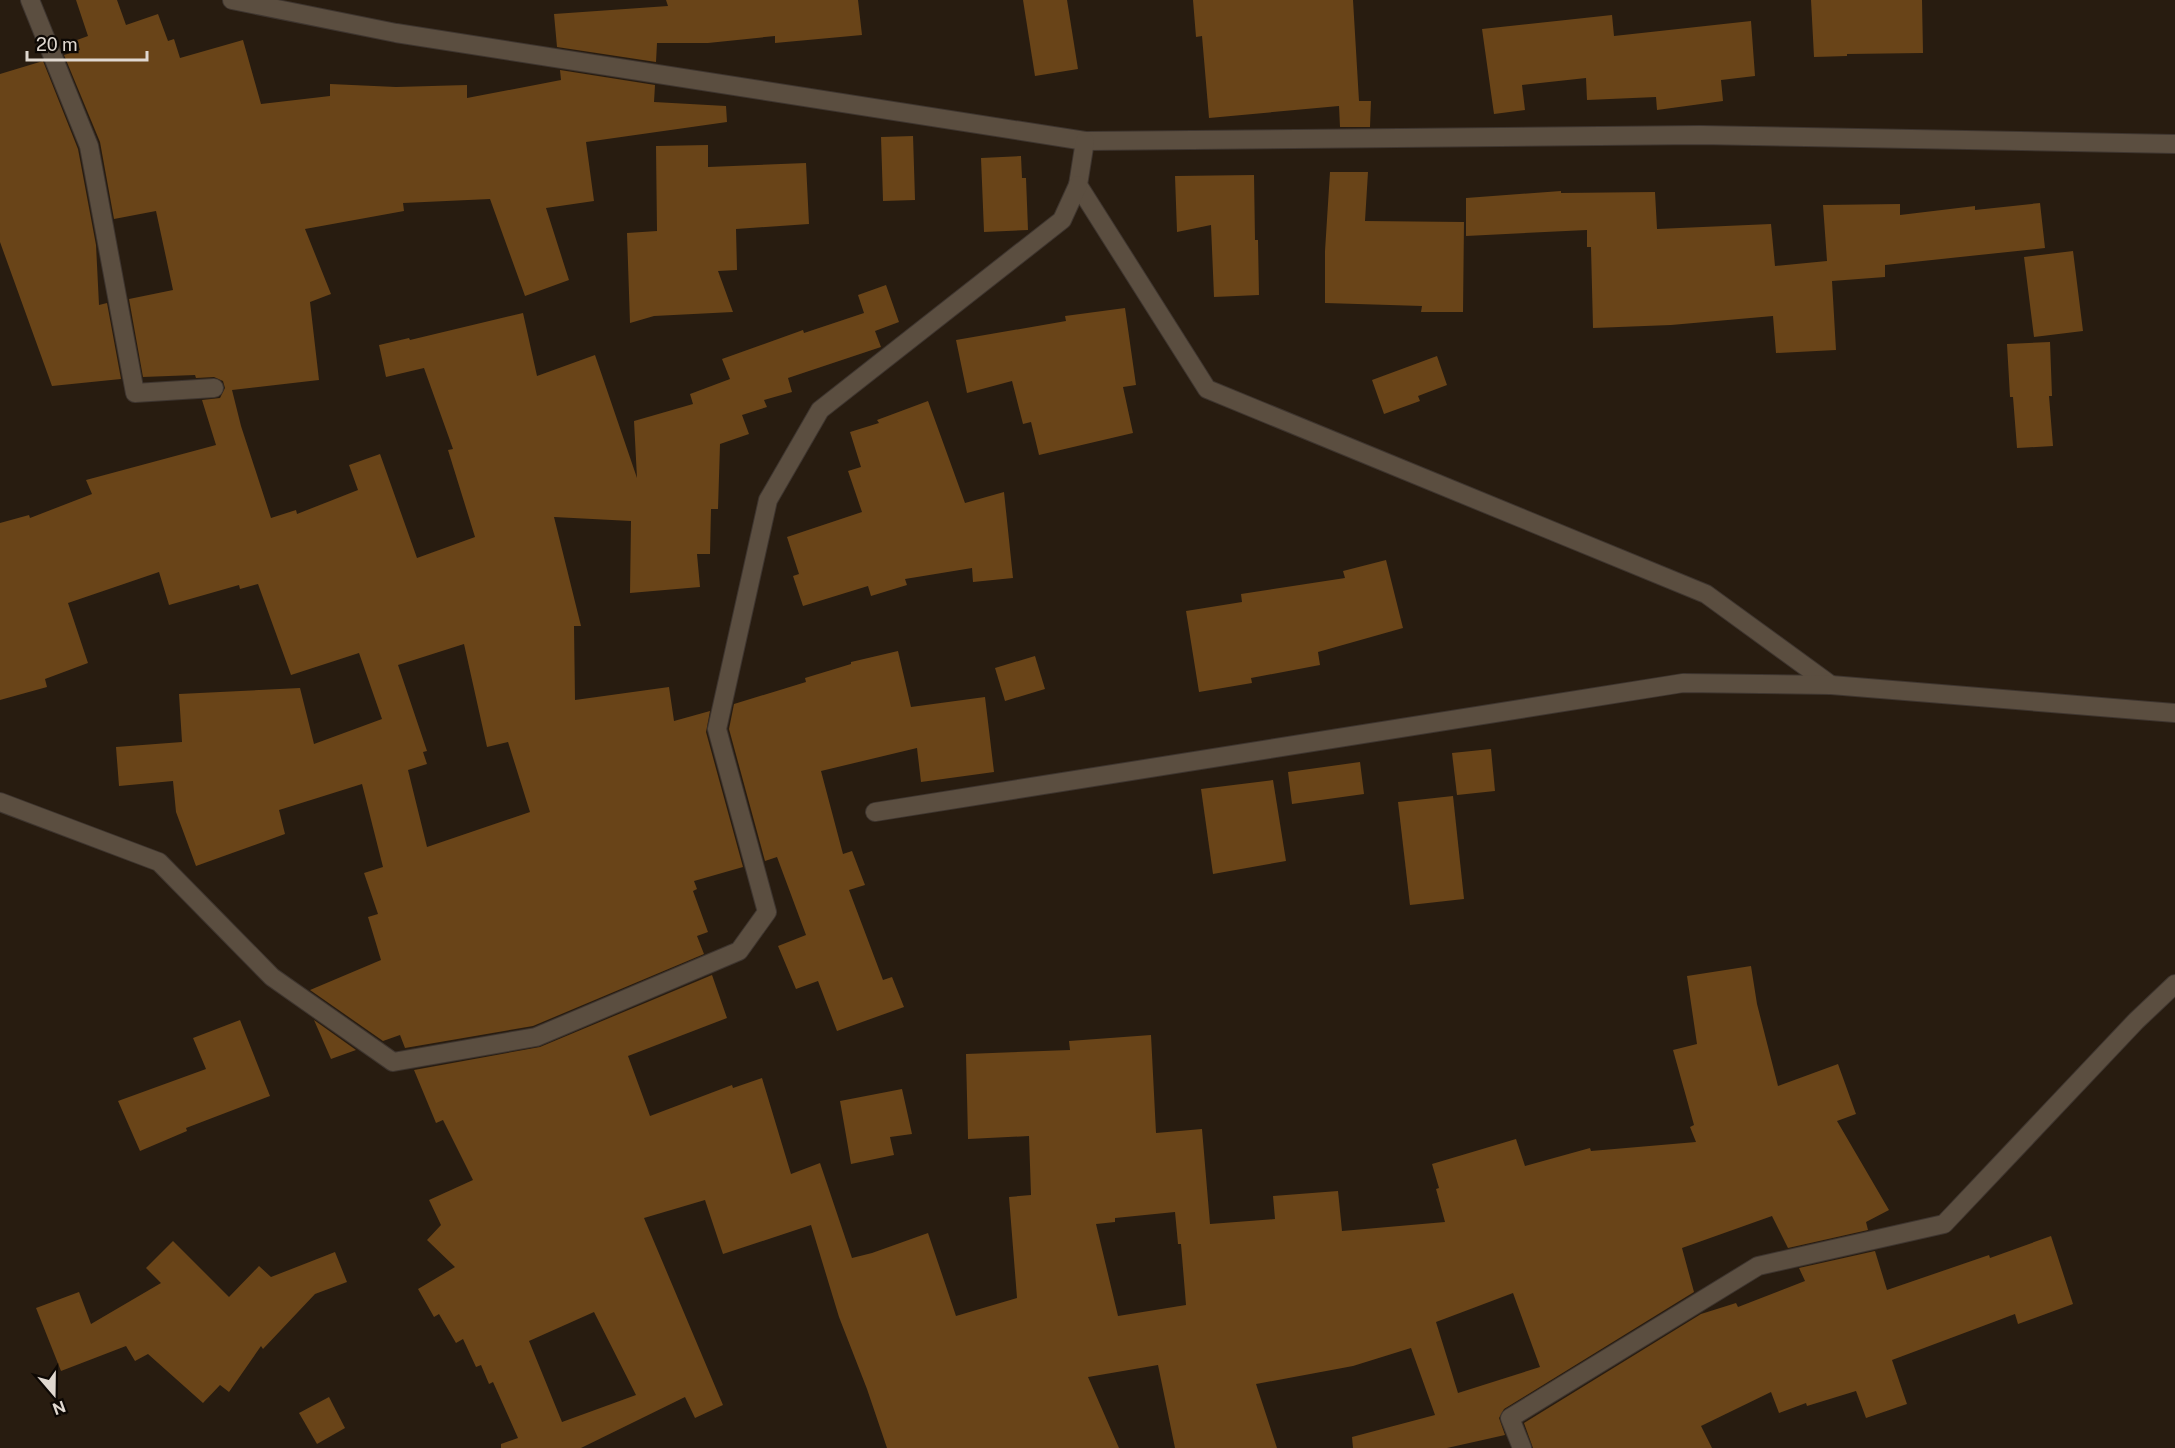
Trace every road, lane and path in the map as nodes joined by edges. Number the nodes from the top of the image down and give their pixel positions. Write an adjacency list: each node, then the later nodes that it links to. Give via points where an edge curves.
1 (30, 0): 6 (street, via 89,146 135,393)
2 (232, 0): 3 (street, via 396,33)
3 (1085, 141): 4 (street, via 1700,135); 5 (street)
4 (2175, 144)
5 (1078, 185): 7 (street, via 1207,389 1706,594); 9 (street, via 1062,220 820,410 768,500 717,729 767,912 739,951 536,1037 393,1062 272,977 159,862)
6 (214, 388)
7 (1831, 685): 8 (street); 10 (street, via 1683,683)
8 (2175, 713)
9 (0, 802)
10 (875, 812)
11 (2175, 984): 12 (street, via 1944,1224 1758,1266 1509,1419)
12 (1522, 1448)

